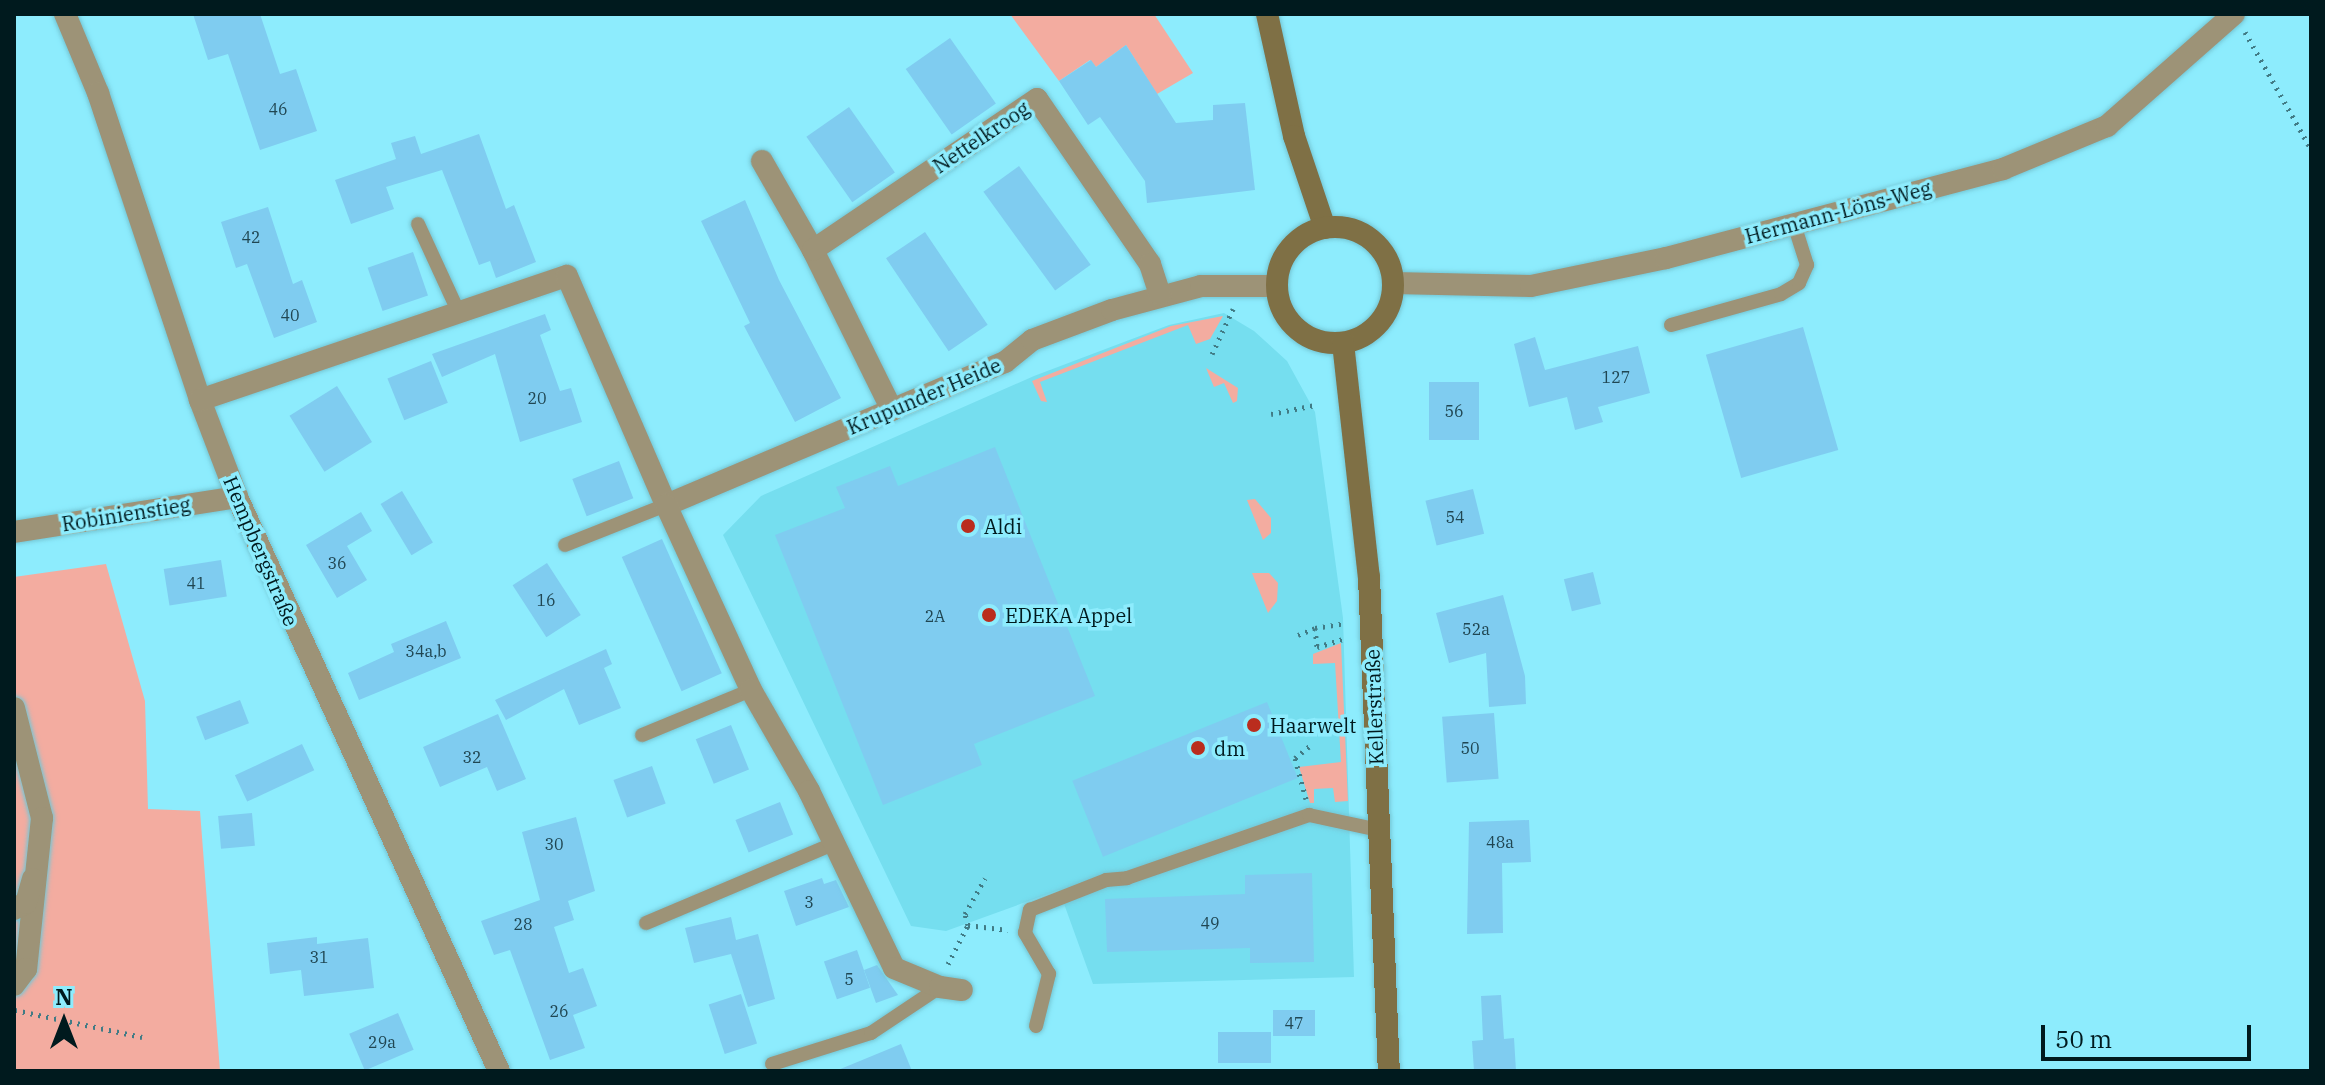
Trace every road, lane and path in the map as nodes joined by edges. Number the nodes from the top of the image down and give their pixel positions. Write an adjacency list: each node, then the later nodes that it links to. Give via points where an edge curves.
1 (65, 14): 18 (street, Hempbergstraße, via 98,93)
2 (1267, 14): 8 (main road, via 1294,136)
3 (2238, 21): 4 (path); 7 (street, Hermann-Löns-Weg, via 2107,126 2003,169)
4 (2311, 149)
5 (762, 161): 9 (street)
6 (418, 224): 14 (lane)
7 (1794, 224): 10 (street, Hermann-Löns-Weg, via 1531,286); 15 (lane, via 1807,265 1799,283 1781,294)
8 (1325, 228): 10 (main road, via 1354,231 1379,247); 11 (main road, via 1290,249)
9 (813, 250): 12 (street, Nettelkroog, via 1037,99 1150,264); 20 (street)
10 (1393, 283): 16 (main road, via 1380,323 1364,337)
11 (1276, 286): 12 (street, Krupunder Heide, via 1201,286); 16 (main road, via 1286,318 1311,339)
12 (1160, 294): 20 (street, Krupunder Heide, via 1032,340 1005,362)
13 (1233, 309): 17 (path)
14 (459, 313): 18 (street); 23 (street, via 567,276)
15 (1671, 325)
16 (1343, 343): 35 (main road, Kellerstraße, via 1369,577)
17 (1212, 354)
18 (200, 400): 22 (street, Hempbergstraße)
19 (1315, 405): 21 (path)
20 (892, 410): 23 (street, Krupunder Heide)
21 (1271, 414)
22 (237, 497): 24 (street, Robinienstieg); 49 (street, Hempbergstraße)
23 (666, 505): 25 (lane, Krupunder Heide); 30 (street)
24 (14, 532)
25 (565, 545)
26 (1346, 623): 27 (path)
27 (1315, 628): 28 (path); 29 (path, via 1317,647)
28 (1298, 635)
29 (1347, 638)
30 (751, 690): 32 (lane); 36 (street)
31 (14, 708): 37 (street, via 42,818)
32 (642, 735)
33 (1310, 746): 34 (path, via 1295,758)
34 (1309, 815): 35 (lane); 42 (lane, via 1030,910)
35 (1379, 830): 50 (main road, Kellerstraße)
36 (835, 843): 40 (lane); 44 (street, via 894,968)
37 (38, 863): 39 (street, via 26,903); 43 (street, via 26,969)
38 (985, 878): 41 (path, via 965,914)
39 (14, 909)
40 (646, 923)
41 (968, 925): 42 (path); 44 (path, via 958,936)
42 (1025, 933): 46 (lane, via 1049,974)
43 (14, 985)
44 (951, 989): 48 (lane, via 871,1033)
45 (14, 1010): 47 (path)
46 (1036, 1026)
47 (142, 1037)
48 (772, 1064)
49 (499, 1071)
50 (1389, 1071)

